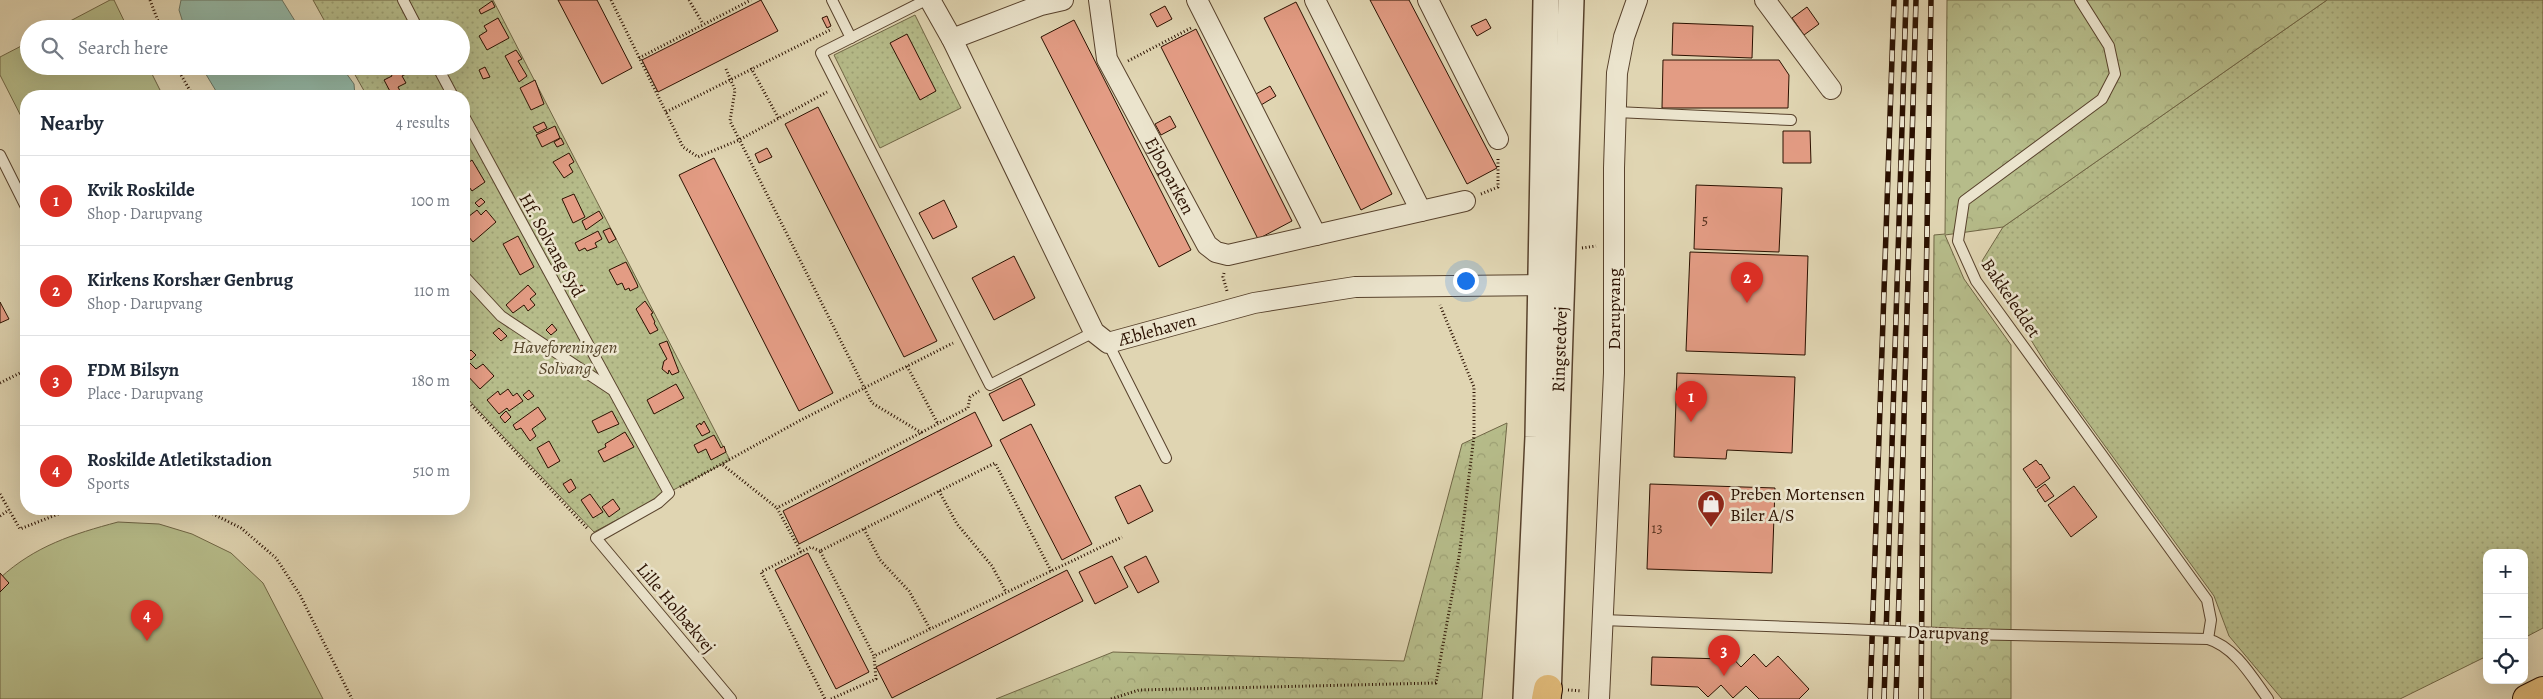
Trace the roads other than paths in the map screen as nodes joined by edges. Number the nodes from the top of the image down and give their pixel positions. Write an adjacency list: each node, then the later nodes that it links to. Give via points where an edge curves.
1 (403, 0): 15 (lane)
2 (832, 0): 16 (lane)
3 (926, 0): 16 (lane)
4 (930, 0): 17 (street, Æblehaven)
5 (1063, 0): 17 (street)
6 (1100, 0): 29 (street, Ejboparken, via 1107,59 1207,245 1222,255 1230,255)
7 (1197, 0): 29 (street)
8 (1315, 0): 28 (street)
9 (1428, 0): 24 (street)
10 (1546, 0): 31 (street, Ringstedvej)
11 (1571, 0): 31 (street, Ringstedvej, via 1562,251)
12 (1637, 0): 21 (street, Darupvang, via 1624,37 1617,73)
13 (1765, 0): 19 (street)
14 (2080, 0): 37 (lane, Bakkeleddet, via 2109,46 2115,74 2102,99 1964,201 1958,241 1976,281 2207,600 2211,620)
15 (413, 20)
16 (851, 38): 32 (lane, via 821,53 990,385)
17 (952, 39): 32 (street, Æblehaven)
18 (442, 75): 20 (lane)
19 (1831, 89)
20 (450, 90)
21 (1616, 112): 22 (lane); 36 (street, Darupvang, via 1614,373)
22 (1792, 120)
23 (470, 127): 33 (lane, Hf. Solvang Syd)
24 (1498, 139)
25 (0, 155): 26 (lane)
26 (20, 195)
27 (1465, 201): 28 (street)
28 (1421, 211): 29 (street)
29 (1316, 235)
30 (470, 282): 33 (lane, Hf. Solvang Syd, via 501,316)
31 (1551, 284): 32 (street, Æblehaven, via 1355,287 1254,303); 39 (street, Ringstedvej)
32 (1101, 338): 34 (lane)
33 (613, 390): 35 (lane, Hf. Solvang Syd, via 669,493 658,503)
34 (1166, 458)
35 (596, 538): 40 (lane, Lille Holbækvej)
36 (1602, 620): 37 (lane, Darupvang, bridge); 41 (street, Darupvang)
37 (2208, 640): 42 (lane, Darupvang, via 2220,643 2228,650)
38 (2543, 692): 43 (highway)
39 (1542, 697)
40 (731, 699)
41 (1599, 699)
42 (2268, 699)
43 (2527, 699)

